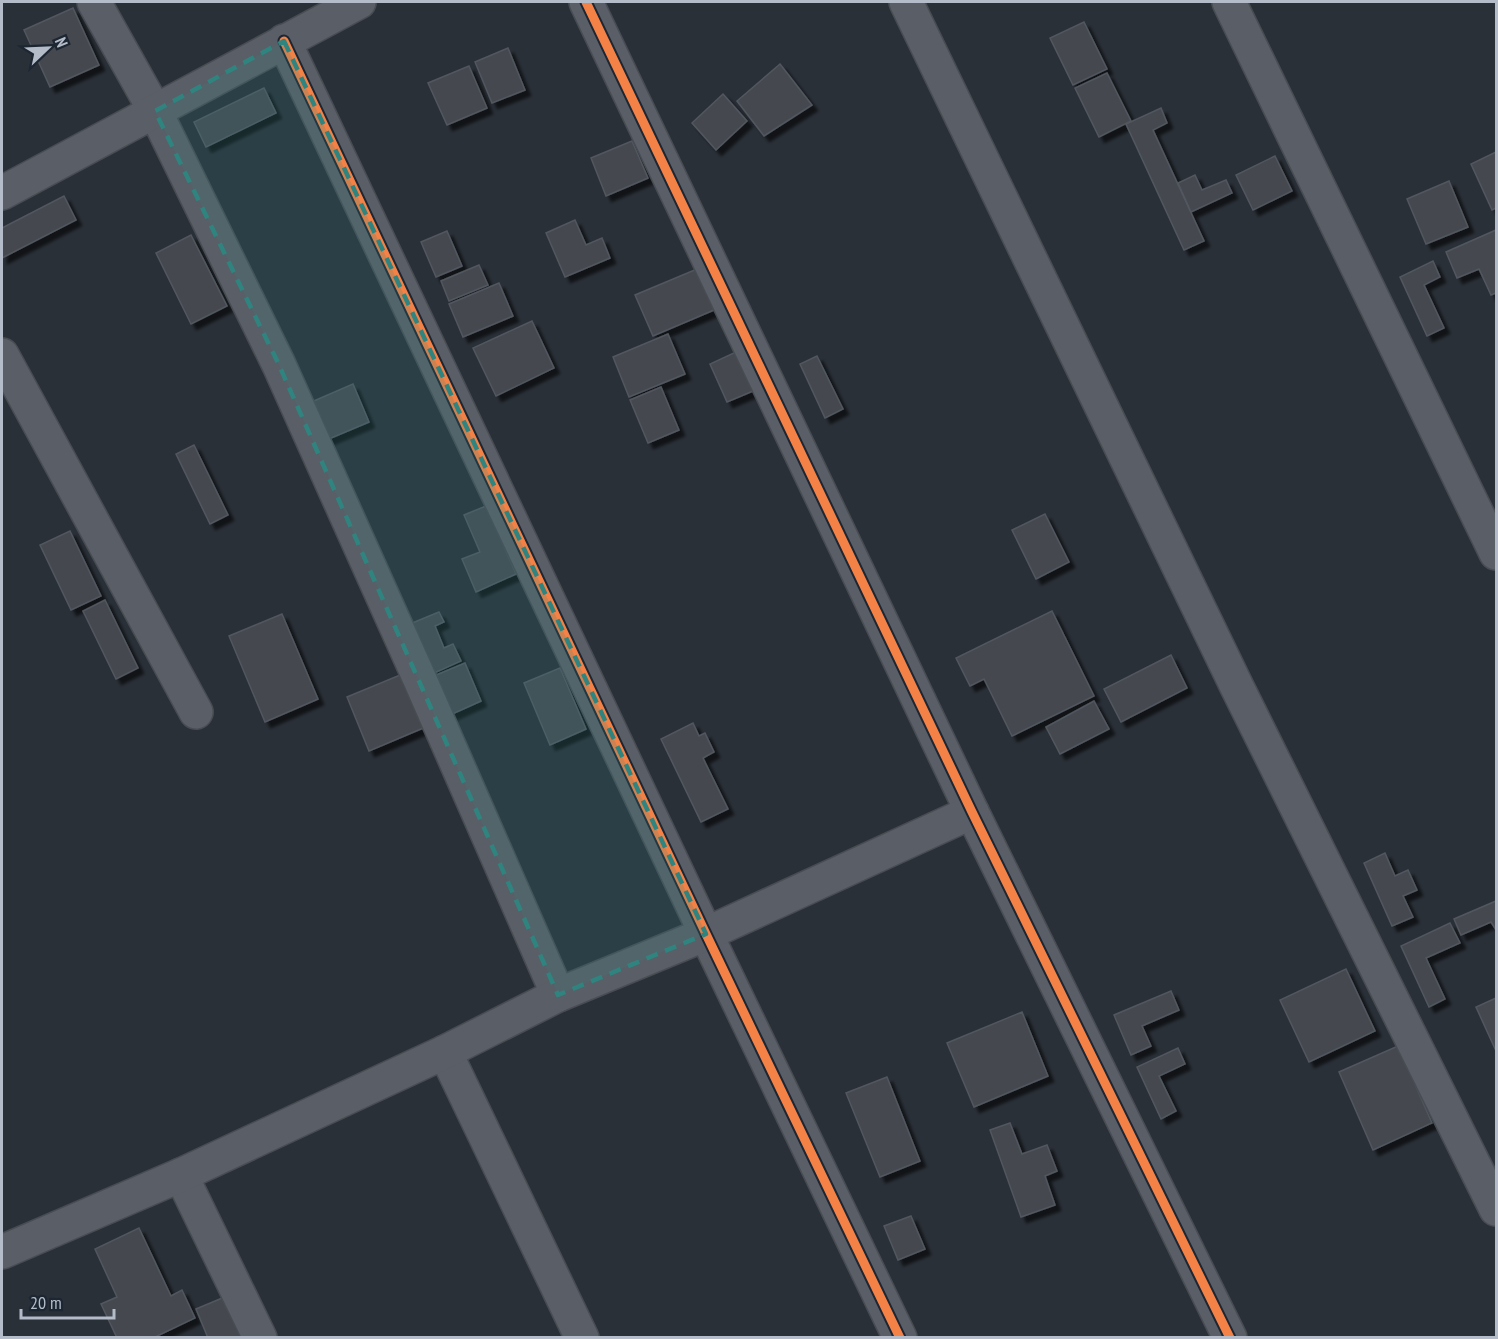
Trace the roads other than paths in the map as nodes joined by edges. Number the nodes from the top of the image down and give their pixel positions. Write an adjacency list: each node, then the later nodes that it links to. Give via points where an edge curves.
1 (94, 2): 7 (street)
2 (359, 2): 6 (street)
3 (586, 2): 12 (street)
4 (906, 2): 17 (street, via 1237,687)
5 (1229, 2): 10 (street)
6 (285, 41): 7 (street); 13 (street)
7 (155, 111): 8 (street); 14 (street, via 279,365)
8 (2, 193)
9 (2, 355): 11 (street)
10 (1497, 553)
11 (196, 712)
12 (972, 812): 13 (street); 22 (street)
13 (705, 934): 14 (street); 21 (street)
14 (558, 995): 15 (street)
15 (445, 1052): 16 (street); 20 (street)
16 (180, 1175): 18 (street); 19 (street)
17 (1497, 1209)
18 (2, 1252)
19 (260, 1338)
20 (582, 1338)
21 (900, 1338)
22 (1230, 1338)

